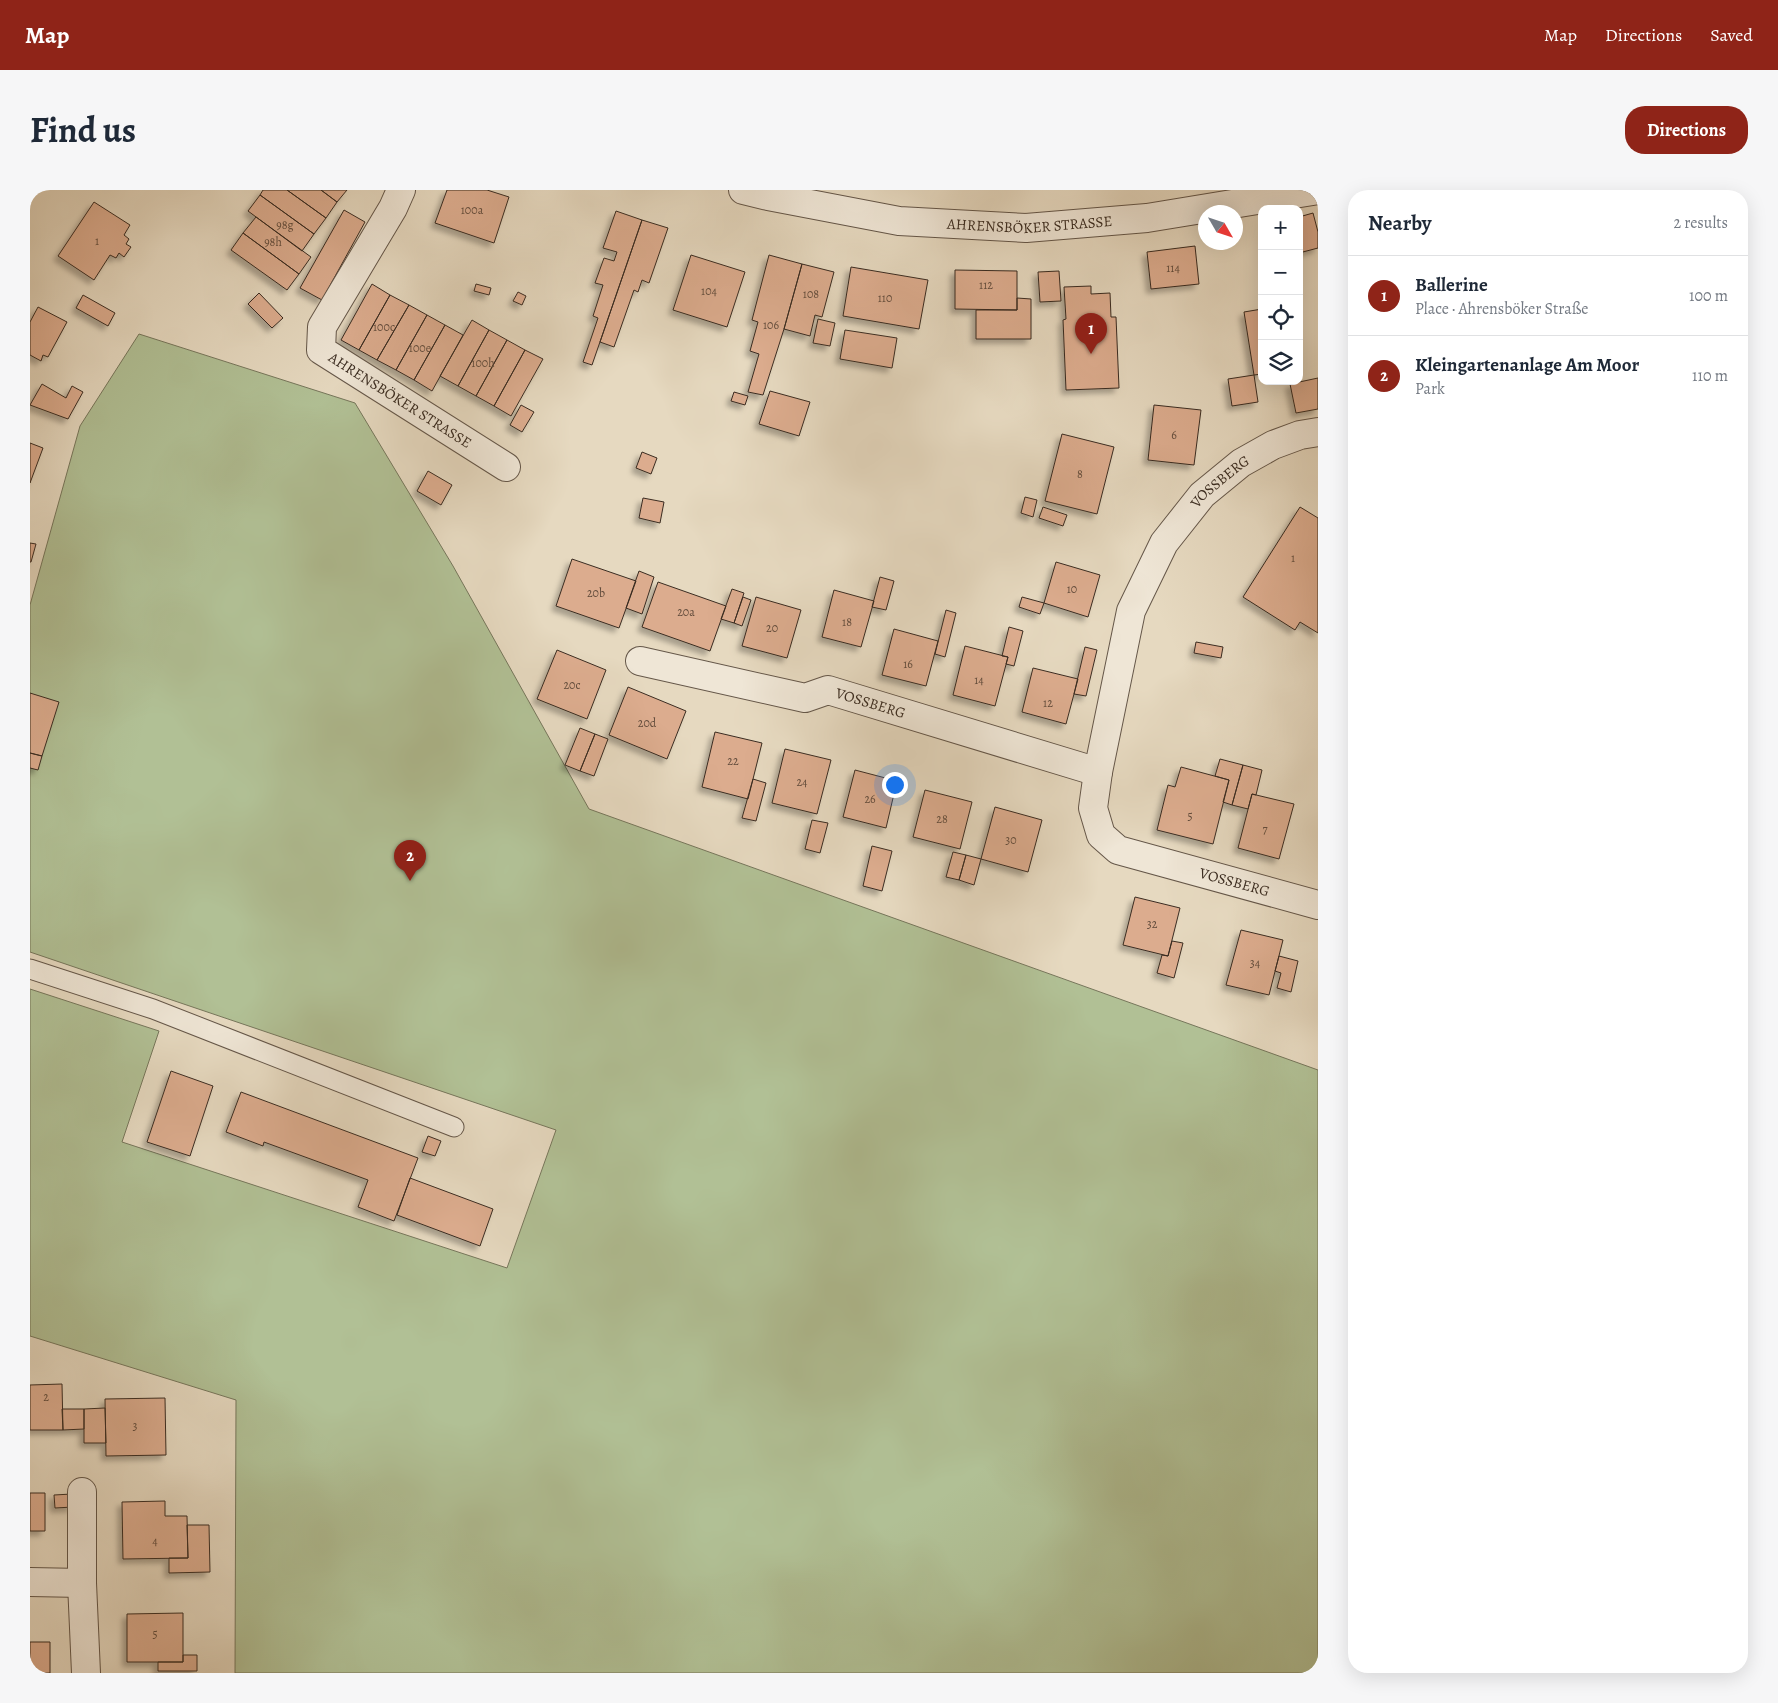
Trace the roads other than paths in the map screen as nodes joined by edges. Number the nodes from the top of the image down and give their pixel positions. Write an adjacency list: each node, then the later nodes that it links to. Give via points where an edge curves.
1 (401, 190): 5 (street, AHRENSBÖKER STRASSE, via 322,327 320,350)
2 (743, 190): 3 (street, AHRENSBÖKER STRASSE, via 899,221 1026,228 1147,218)
3 (1318, 190)
4 (1318, 432): 7 (street, VOSSBERG, via 1273,445 1241,463 1202,495 1164,543 1131,611)
5 (506, 467)
6 (640, 661): 7 (street, VOSSBERG, via 805,698 828,690)
7 (1098, 772): 8 (street, VOSSBERG, via 1093,808 1101,835 1118,850)
8 (1318, 905)
9 (30, 969): 10 (lane, via 153,1009)
10 (454, 1127)
11 (82, 1492): 13 (street)
12 (30, 1582): 13 (street)
13 (82, 1583): 14 (street)
14 (86, 1673)

